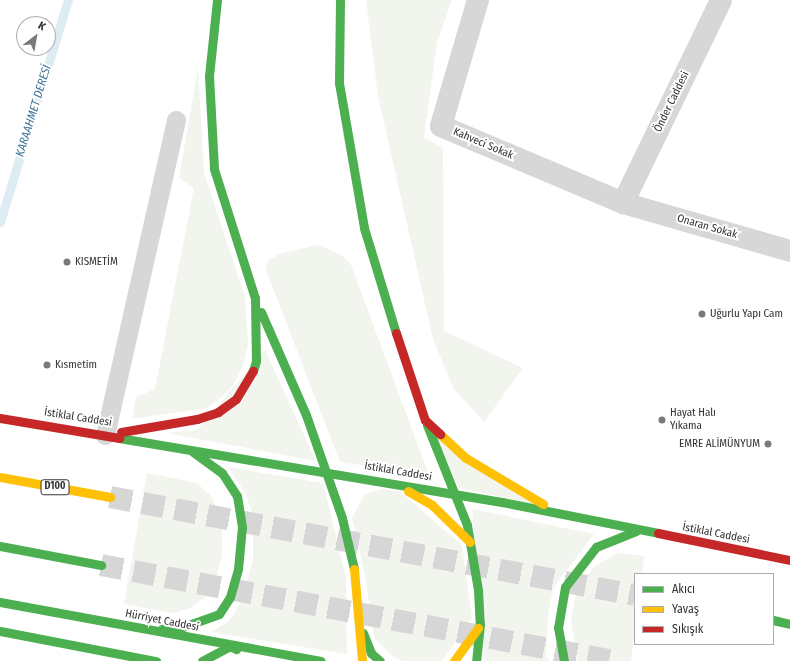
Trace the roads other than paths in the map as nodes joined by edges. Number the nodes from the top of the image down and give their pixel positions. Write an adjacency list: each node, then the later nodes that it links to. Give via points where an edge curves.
1 (217, 0): 8 (main road, via 209,76 214,168)
2 (340, 0): 10 (main road, via 339,83 364,228 408,374)
3 (478, 0): 6 (street, Kahveci Sokak, via 441,126)
4 (721, 0): 6 (street, Önder Caddesi)
5 (176, 120): 11 (lane)
6 (623, 203): 7 (street, Onaran Sokak)
7 (790, 251)
8 (255, 298): 11 (main road, via 256,361 250,378 236,398 218,412 197,419); 13 (main road)
9 (0, 418): 11 (main road, İstiklal Caddesi)
10 (425, 420): 18 (main road); 21 (main road, via 466,458)
11 (105, 435): 12 (main road, İstiklal Caddesi)
12 (189, 449): 13 (main road, İstiklal Caddesi); 33 (main road, via 222,473 237,496 242,527 238,569 230,597 220,614 180,628)
13 (328, 473): 15 (main road, İstiklal Caddesi); 22 (main road)
14 (0, 477): 19 (main road, D100)
15 (382, 482): 16 (main road, İstiklal Caddesi); 17 (main road)
16 (398, 485): 18 (main road, İstiklal Caddesi); 24 (main road, via 432,505)
17 (356, 489)
18 (455, 494): 21 (main road, İstiklal Caddesi); 24 (main road)
19 (110, 497)
20 (347, 499): 22 (main road)
21 (562, 515): 23 (main road, İstiklal Caddesi)
22 (342, 518): 30 (main road, via 356,575)
23 (636, 531): 26 (main road, İstiklal Caddesi); 44 (main road, via 596,547 565,587 558,628)
24 (470, 542): 31 (main road, via 478,590)
25 (0, 546): 27 (main road)
26 (790, 560)
27 (101, 565)
28 (0, 602): 33 (main road, Hürriyet Caddesi)
29 (774, 620): 32 (main road)
30 (361, 624): 40 (main road); 41 (main road, via 364,641 371,653)
31 (480, 624): 42 (main road); 43 (main road)
32 (790, 624)
33 (122, 626): 35 (main road, Hürriyet Caddesi)
34 (0, 631): 37 (main road)
35 (230, 646): 36 (main road); 38 (main road); 39 (main road, Hürriyet Caddesi)
36 (259, 660)
37 (156, 661)
38 (202, 661)
39 (321, 661)
40 (362, 661)
41 (380, 661)
42 (454, 661)
43 (476, 661)
44 (564, 661)

